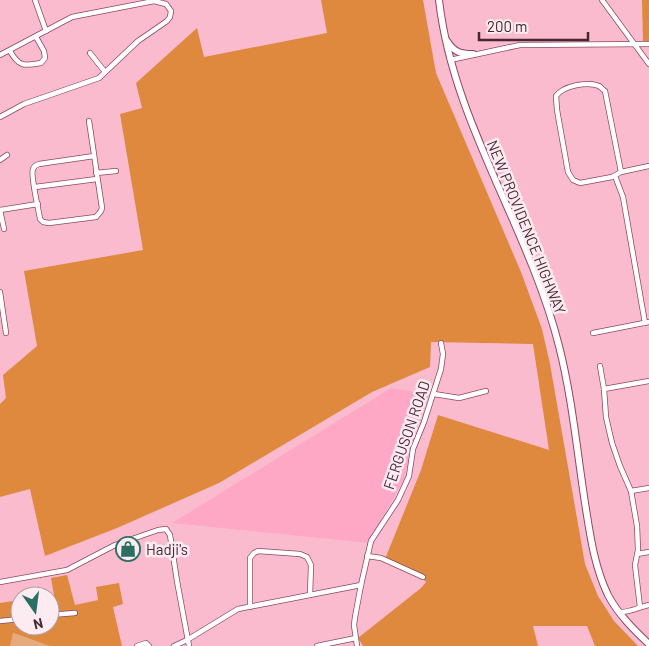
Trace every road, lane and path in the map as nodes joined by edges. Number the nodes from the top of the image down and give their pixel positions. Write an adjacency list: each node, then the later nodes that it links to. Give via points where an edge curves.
1 (35, 0): 4 (street)
2 (439, 0): 6 (highway, NEW PROVIDENCE HIGHWAY)
3 (602, 0): 7 (street)
4 (46, 31): 5 (street); 15 (street, via 72,17 144,2 166,4 171,11 167,22 138,41)
5 (36, 37): 9 (street); 9 (street, via 45,58 41,63 22,65)
6 (445, 38): 11 (highway, via 459,53); 13 (highway, NEW PROVIDENCE HIGHWAY)
7 (636, 44): 8 (street); 11 (street, via 532,44); 14 (street)
8 (649, 44)
9 (10, 51): 12 (street)
10 (90, 53): 15 (street)
11 (473, 54): 13 (street)
12 (0, 56)
13 (450, 60): 54 (highway, NEW PROVIDENCE HIGHWAY, via 464,104 547,304 563,365 596,562 605,588)
14 (649, 64)
15 (105, 72): 16 (street, via 99,78 24,104)
16 (0, 117)
17 (89, 121): 19 (street)
18 (7, 155): 20 (street)
19 (94, 156): 24 (street); 26 (street, via 36,165 32,172)
20 (0, 160)
21 (649, 166): 23 (street)
22 (116, 171): 24 (street)
23 (621, 172): 25 (street); 25 (street, via 607,98 602,88 586,84 561,91 556,96 557,110 568,172 573,180 580,183)
24 (97, 176): 26 (street); 27 (street, via 102,208 96,217 46,223 40,219)
25 (615, 176): 31 (street, via 623,197)
26 (35, 187): 27 (street)
27 (38, 204): 28 (street)
28 (0, 210): 29 (street)
29 (4, 229)
30 (0, 292): 32 (street)
31 (647, 322): 33 (street)
32 (6, 333)
33 (593, 333)
34 (441, 343): 39 (street, FERGUSON ROAD, via 442,369)
35 (600, 366): 37 (street)
36 (649, 381): 37 (street)
37 (604, 389): 41 (street, via 612,443)
38 (486, 391): 39 (street, via 464,398)
39 (434, 394): 44 (street, FERGUSON ROAD, via 413,449 409,476 398,500 371,541)
40 (649, 488): 41 (street)
41 (631, 491): 43 (street, via 637,526)
42 (649, 552): 43 (street)
43 (637, 554): 51 (street, via 634,565)
44 (367, 556): 45 (street, via 381,558); 47 (street, FERGUSON ROAD)
45 (423, 577)
46 (0, 582): 56 (street, via 67,570 115,544 166,529 170,535)
47 (361, 585): 48 (street); 55 (street, FERGUSON ROAD, via 355,617)
48 (310, 595): 50 (street); 50 (street, via 311,565 307,557 258,551 250,558)
49 (649, 605): 51 (street)
50 (250, 607): 56 (street, via 235,611)
51 (640, 607): 54 (street)
52 (75, 612): 53 (street)
53 (60, 614)
54 (623, 615): 57 (highway, NEW PROVIDENCE HIGHWAY)
55 (356, 638): 62 (street); 63 (street, FERGUSON ROAD)
56 (187, 640): 60 (street); 61 (street)
57 (649, 642)
58 (137, 646): 59 (street, via 146,643)
59 (149, 646)
60 (174, 646)
61 (189, 646)
62 (317, 646)
63 (357, 646)

